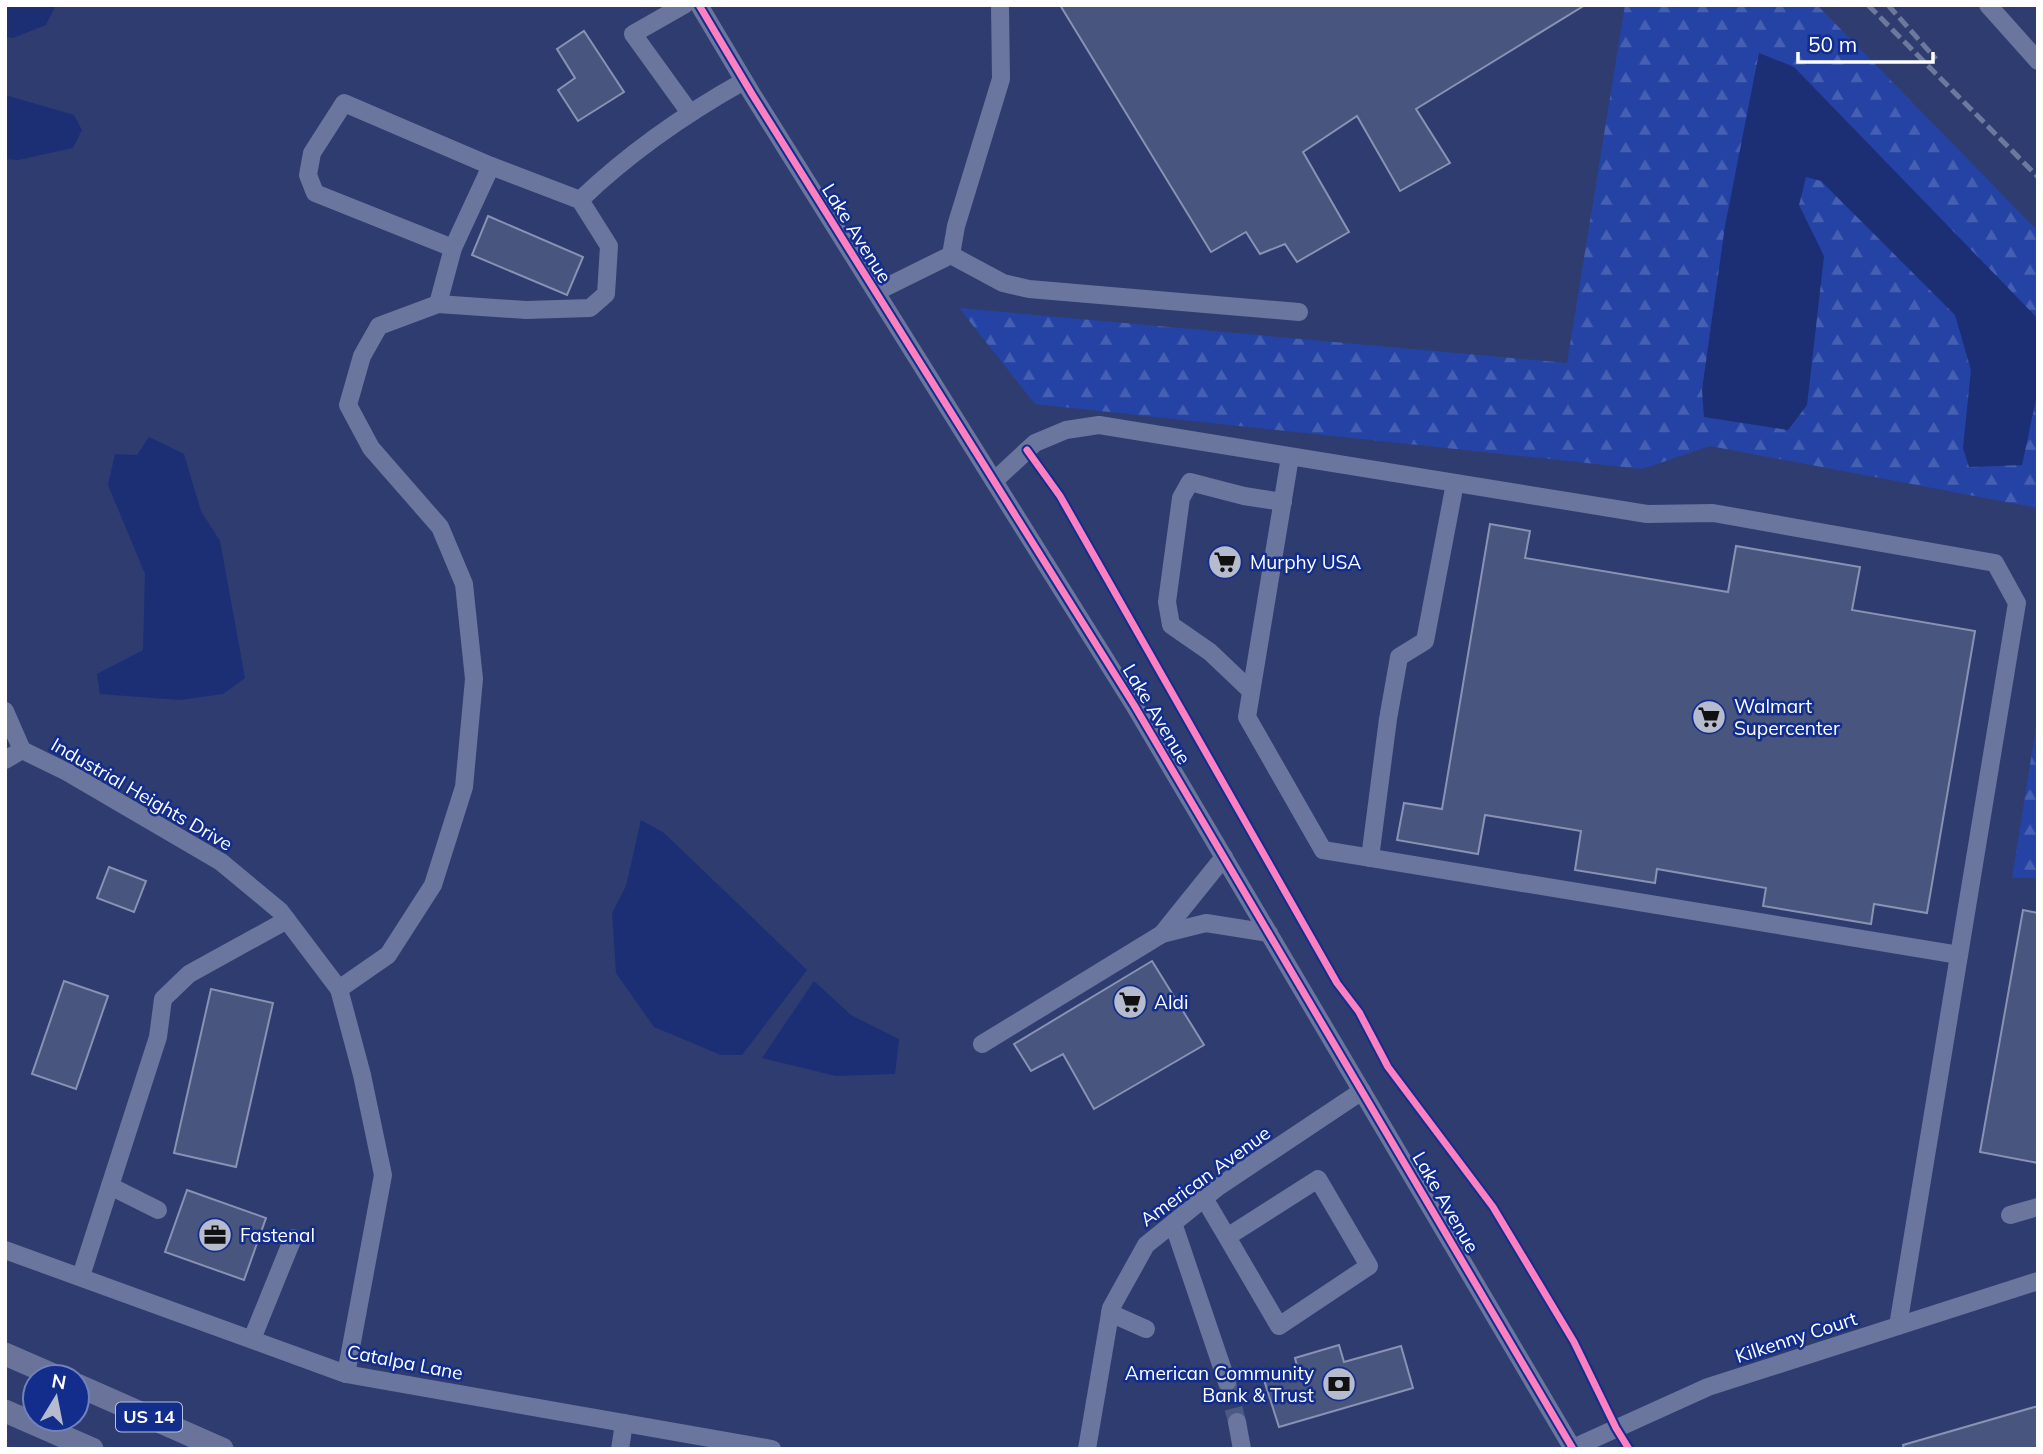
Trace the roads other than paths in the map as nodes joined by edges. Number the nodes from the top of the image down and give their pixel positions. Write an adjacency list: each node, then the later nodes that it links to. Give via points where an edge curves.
1 (684, 5): 7 (street, via 633,34)
2 (699, 5): 6 (street, Lake Avenue)
3 (1000, 5): 11 (street, via 1000,79)
4 (1988, 5): 5 (street)
5 (2038, 61)
6 (744, 81): 7 (street); 12 (street, Lake Avenue)
7 (690, 113): 9 (street, via 611,170)
8 (491, 166): 9 (street); 10 (street); 10 (street, via 344,103 312,153 308,175 316,193)
9 (580, 200): 13 (street, via 609,246 606,294 590,308 526,310)
10 (453, 248): 13 (street)
11 (951, 255): 12 (street); 14 (street, via 1003,283 1029,289)
12 (876, 292): 16 (street, Lake Avenue)
13 (438, 304): 29 (street, via 379,326 362,356 348,405 371,448 440,527 464,584 474,679 464,787 433,885 388,955)
14 (1299, 312)
15 (1290, 457): 16 (street, via 1099,425 1066,430 1035,443); 17 (street); 18 (street)
16 (994, 481): 23 (street, Lake Avenue)
17 (1455, 483): 24 (street, via 1425,641 1399,657); 28 (street, via 1647,514 1713,513 1995,563 2017,603)
18 (1283, 502): 19 (street); 19 (street, via 1189,482 1181,498 1167,602 1171,625 1210,652)
19 (1251, 691): 24 (street, via 1247,718 1323,850)
20 (5, 711): 21 (street)
21 (23, 750): 22 (street); 25 (street, Industrial Heights Drive, via 220,862)
22 (5, 760)
23 (1224, 857): 26 (street, Lake Avenue); 27 (street)
24 (1370, 858): 28 (street)
25 (287, 920): 29 (street, Industrial Heights Drive); 32 (street, via 189,974 163,999 158,1037)
26 (1269, 933): 27 (street, via 1206,923); 31 (street, Lake Avenue)
27 (1162, 934): 30 (street)
28 (1959, 955): 44 (street)
29 (339, 989): 49 (street, Industrial Heights Drive, via 383,1175)
30 (982, 1044)
31 (1362, 1091): 33 (street, American Avenue); 61 (street, Lake Avenue)
32 (110, 1186): 35 (street); 41 (street)
33 (1204, 1198): 37 (street, American Avenue); 38 (street)
34 (2038, 1208): 36 (street)
35 (158, 1210)
36 (2010, 1215)
37 (1173, 1223): 43 (street, American Avenue, via 1146,1245); 50 (street)
38 (1227, 1237): 38 (street, via 1318,1179 1369,1266 1279,1326)
39 (293, 1238): 46 (street)
40 (5, 1250): 41 (street, Catalpa Lane)
41 (81, 1276): 46 (street, Catalpa Lane)
42 (2038, 1282): 44 (street, Kilkenny Court)
43 (1110, 1313): 45 (street); 59 (street, American Avenue)
44 (1898, 1326): 61 (street, Kilkenny Court, via 1708,1387)
45 (1146, 1329)
46 (252, 1339): 49 (street, Catalpa Lane)
47 (5, 1354): 48 (main road)
48 (26, 1363)
49 (346, 1374): 54 (street, Catalpa Lane)
50 (1227, 1382)
51 (91, 1391): 56 (main road, US 14)
52 (5, 1412): 55 (main road)
53 (1237, 1422): 60 (street)
54 (624, 1423): 57 (street); 58 (street, Catalpa Lane)
55 (92, 1449)
56 (222, 1449)
57 (620, 1449)
58 (772, 1449)
59 (1087, 1449)
60 (1242, 1449)
61 (1572, 1449)

